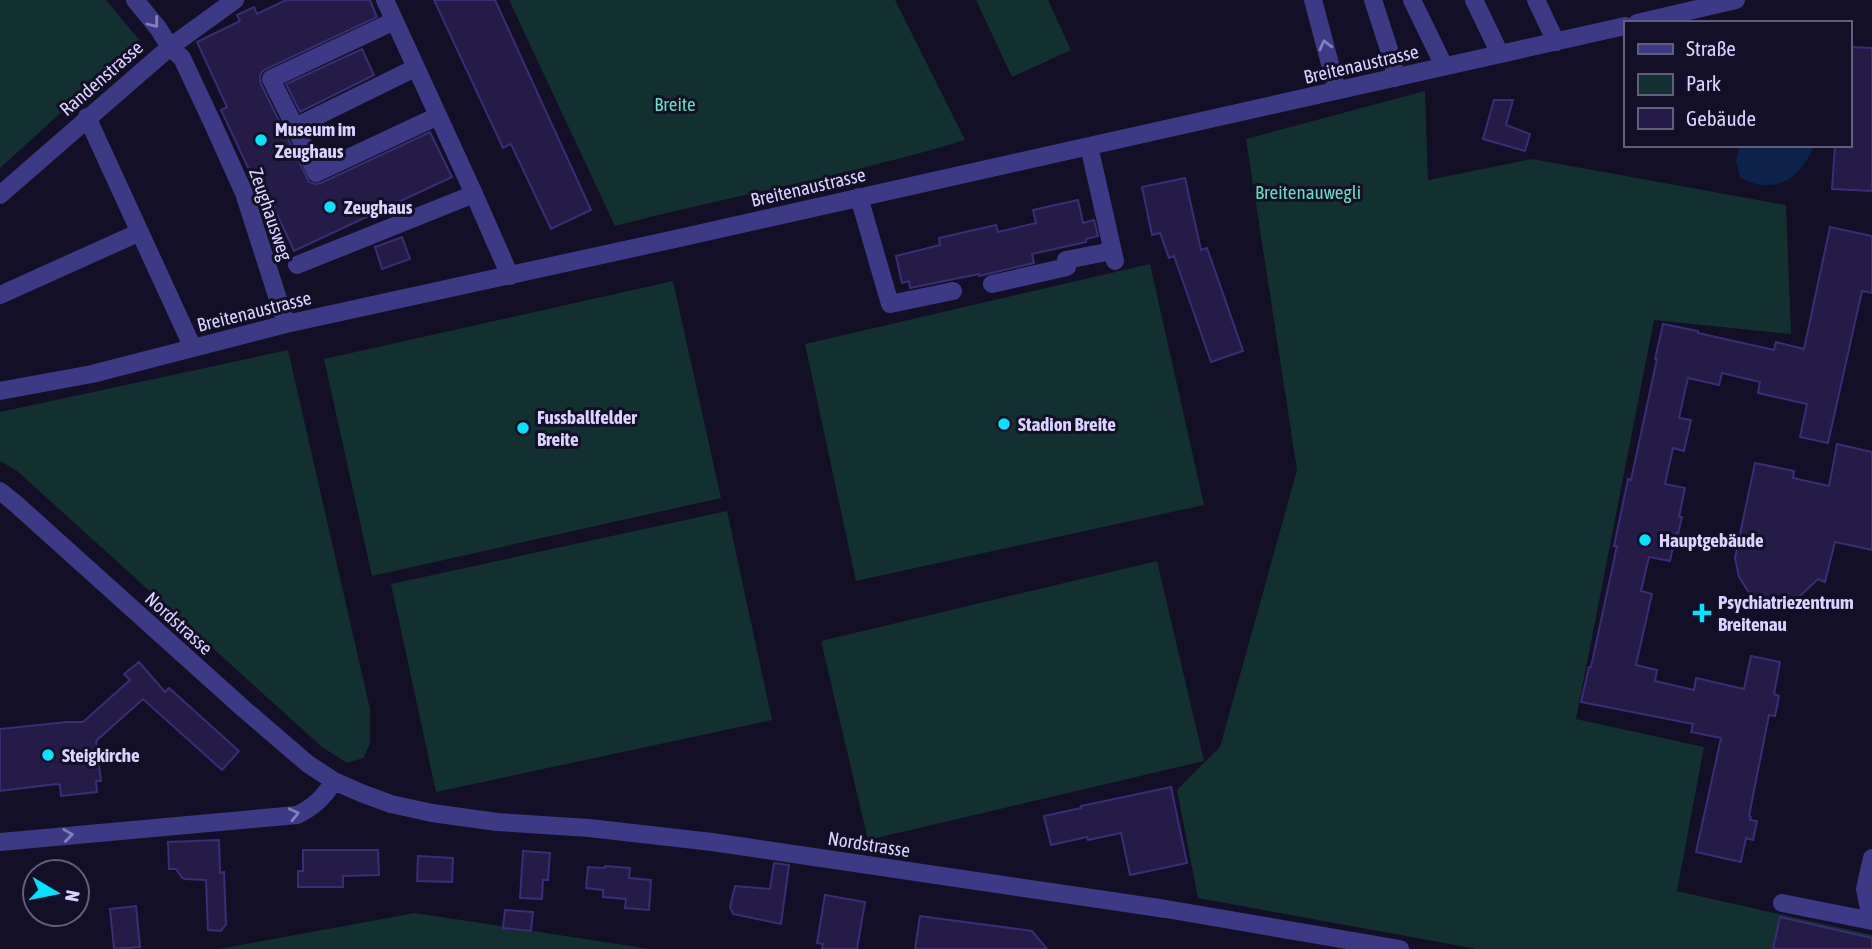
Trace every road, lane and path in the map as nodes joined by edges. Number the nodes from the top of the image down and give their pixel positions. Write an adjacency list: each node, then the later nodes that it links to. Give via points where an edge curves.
1 (135, 0): 14 (street, Zeughausweg, one-way to 14)
2 (235, 0): 14 (street, Randenstrasse)
3 (385, 0): 10 (street)
4 (1313, 0): 19 (street, one-way to 4)
5 (1373, 0): 18 (street)
6 (1412, 0): 16 (street)
7 (1474, 0): 15 (street)
8 (1536, 0): 13 (street)
9 (1736, 0): 11 (street)
10 (394, 21): 17 (street); 22 (street, via 271,79)
11 (1646, 21)
12 (1624, 26): 13 (street, Breitenaustrasse)
13 (1556, 42): 15 (street, Breitenaustrasse)
14 (170, 47): 21 (street, Randenstrasse); 33 (street, Zeughausweg, via 181,58 244,193)
15 (1500, 54): 16 (street, Breitenaustrasse)
16 (1444, 66): 18 (street, Breitenaustrasse)
17 (415, 68): 20 (street); 22 (street)
18 (1395, 78): 19 (street, Breitenaustrasse)
19 (1337, 90): 23 (street, Breitenaustrasse)
20 (438, 116): 22 (street, via 316,173); 24 (street)
21 (88, 117): 25 (street, Randenstrasse); 27 (street)
22 (295, 128)
23 (1089, 146): 26 (street, Breitenaustrasse); 30 (street, via 1113,256 1066,260 1067,267)
24 (474, 194): 28 (street); 29 (street)
25 (0, 195)
26 (859, 197): 29 (street, Breitenaustrasse); 31 (street, via 890,304)
27 (140, 232): 32 (street); 34 (street)
28 (296, 265)
29 (510, 276): 33 (street, Breitenaustrasse)
30 (992, 284)
31 (953, 291)
32 (0, 295)
33 (286, 324): 34 (street, Breitenaustrasse)
34 (192, 348): 35 (street, Breitenaustrasse, via 92,374)
35 (0, 391)
36 (0, 491): 37 (street, Nordstrasse, via 245,710)
37 (334, 781): 38 (street, one-way to 37, via 297,815 312,808); 42 (street, Nordstrasse, via 391,804 432,813 712,842)
38 (0, 842)
39 (1872, 858): 41 (street, via 1865,889)
40 (1782, 903): 41 (street)
41 (1871, 920)
42 (1400, 949)

